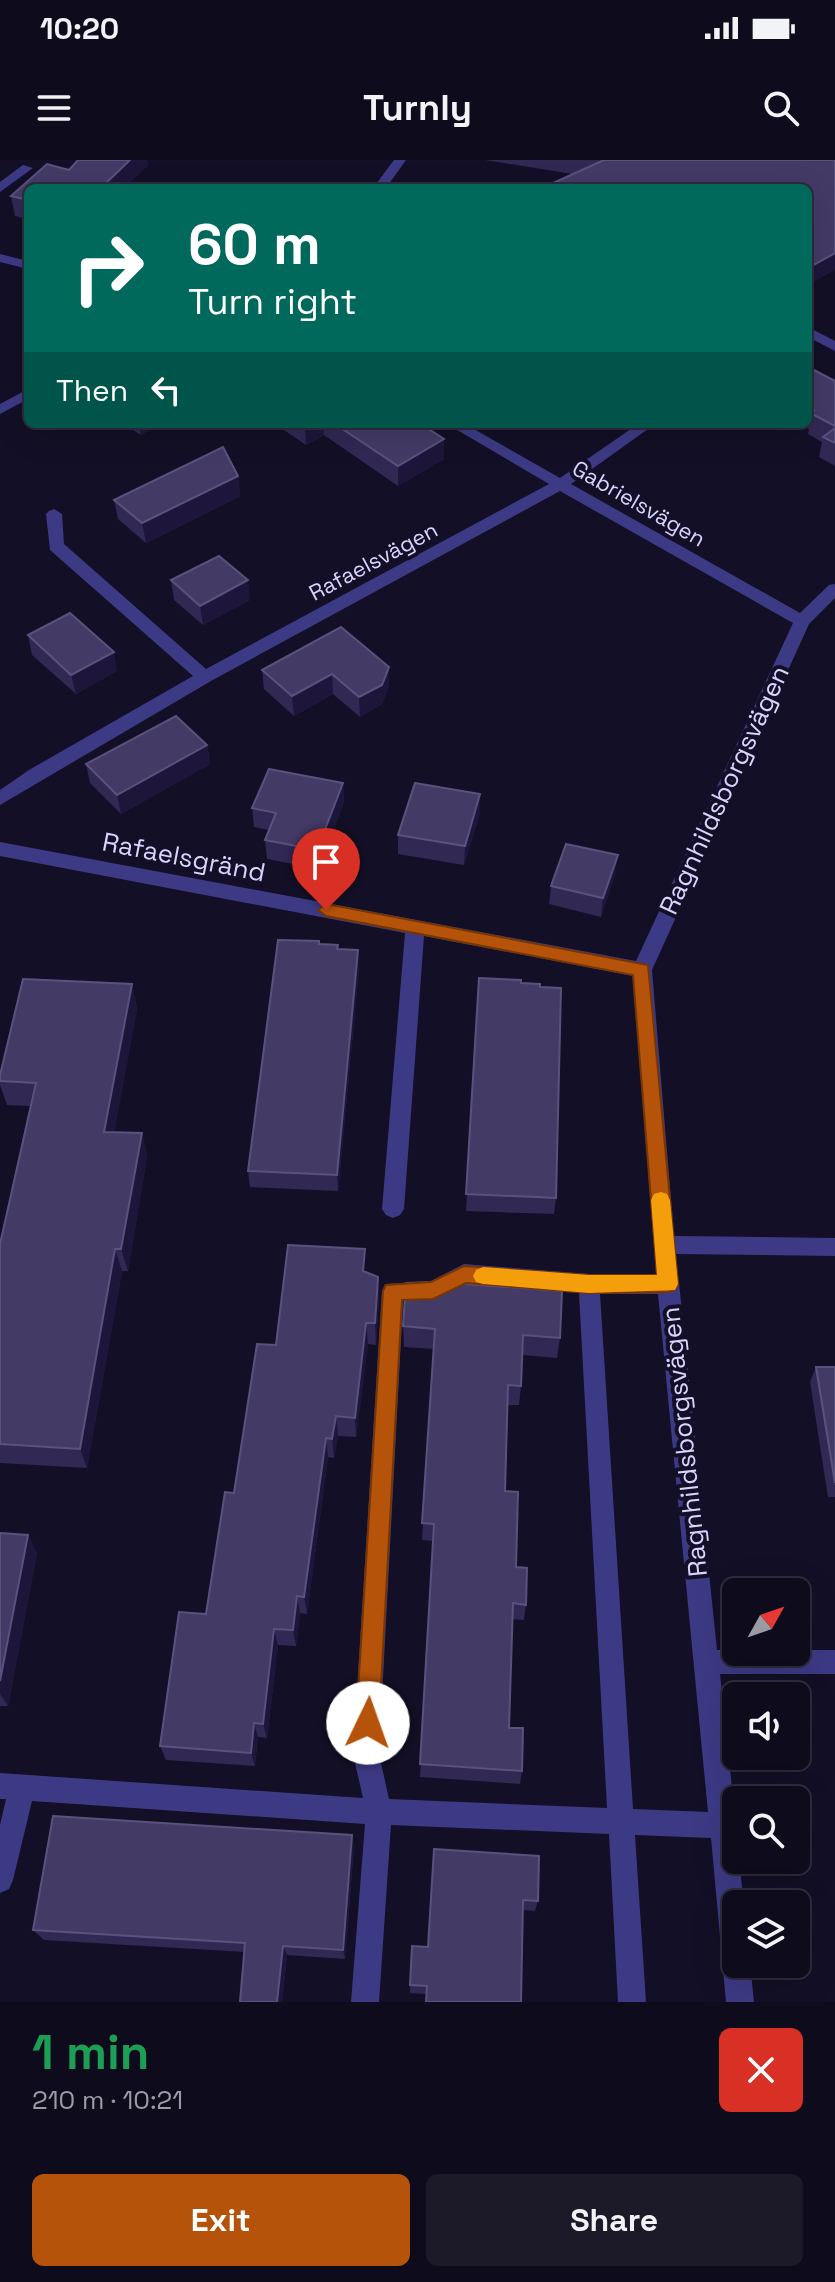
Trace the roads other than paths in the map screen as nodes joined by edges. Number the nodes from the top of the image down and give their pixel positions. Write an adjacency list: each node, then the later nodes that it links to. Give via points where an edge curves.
1 (400, 160): 3 (street)
2 (27, 168): 4 (street)
3 (382, 184)
4 (0, 188)
5 (0, 258): 6 (street)
6 (24, 264)
7 (812, 333): 8 (street)
8 (835, 347)
9 (24, 395): 10 (street)
10 (0, 410)
11 (461, 428): 13 (street, Gabrielsvägen)
12 (642, 428): 13 (street, Rafaelsvägen)
13 (561, 484): 16 (street, Gabrielsvägen); 17 (street, Rafaelsvägen)
14 (54, 514): 17 (street, via 56,546)
15 (835, 589): 16 (street, Ragnhildsborgsvägen)
16 (802, 621): 21 (street, Ragnhildsborgsvägen)
17 (205, 677): 18 (street, Rafaelsvägen)
18 (0, 799)
19 (0, 849): 20 (street, Rafaelsgränd)
20 (415, 927): 21 (street, Rafaelsgränd); 22 (street)
21 (642, 970): 23 (street, Ragnhildsborgsvägen)
22 (393, 1209)
23 (664, 1245): 24 (street); 26 (street, Ragnhildsborgsvägen)
24 (835, 1247)
25 (589, 1284): 26 (street); 30 (street, via 464,1274 433,1291 393,1291 366,1754); 32 (street)
26 (668, 1284): 27 (street, Ragnhildsborgsvägen)
27 (706, 1662): 28 (street); 31 (street, Ragnhildsborgsvägen)
28 (835, 1662)
29 (11, 1787): 30 (street); 34 (street)
30 (379, 1812): 32 (street); 36 (street)
31 (722, 1816)
32 (620, 1821): 33 (street); 37 (street)
33 (722, 1826)
34 (0, 1880)
35 (738, 1978): 38 (street, Ragnhildsborgsvägen)
36 (365, 2002)
37 (632, 2002)
38 (740, 2002)

